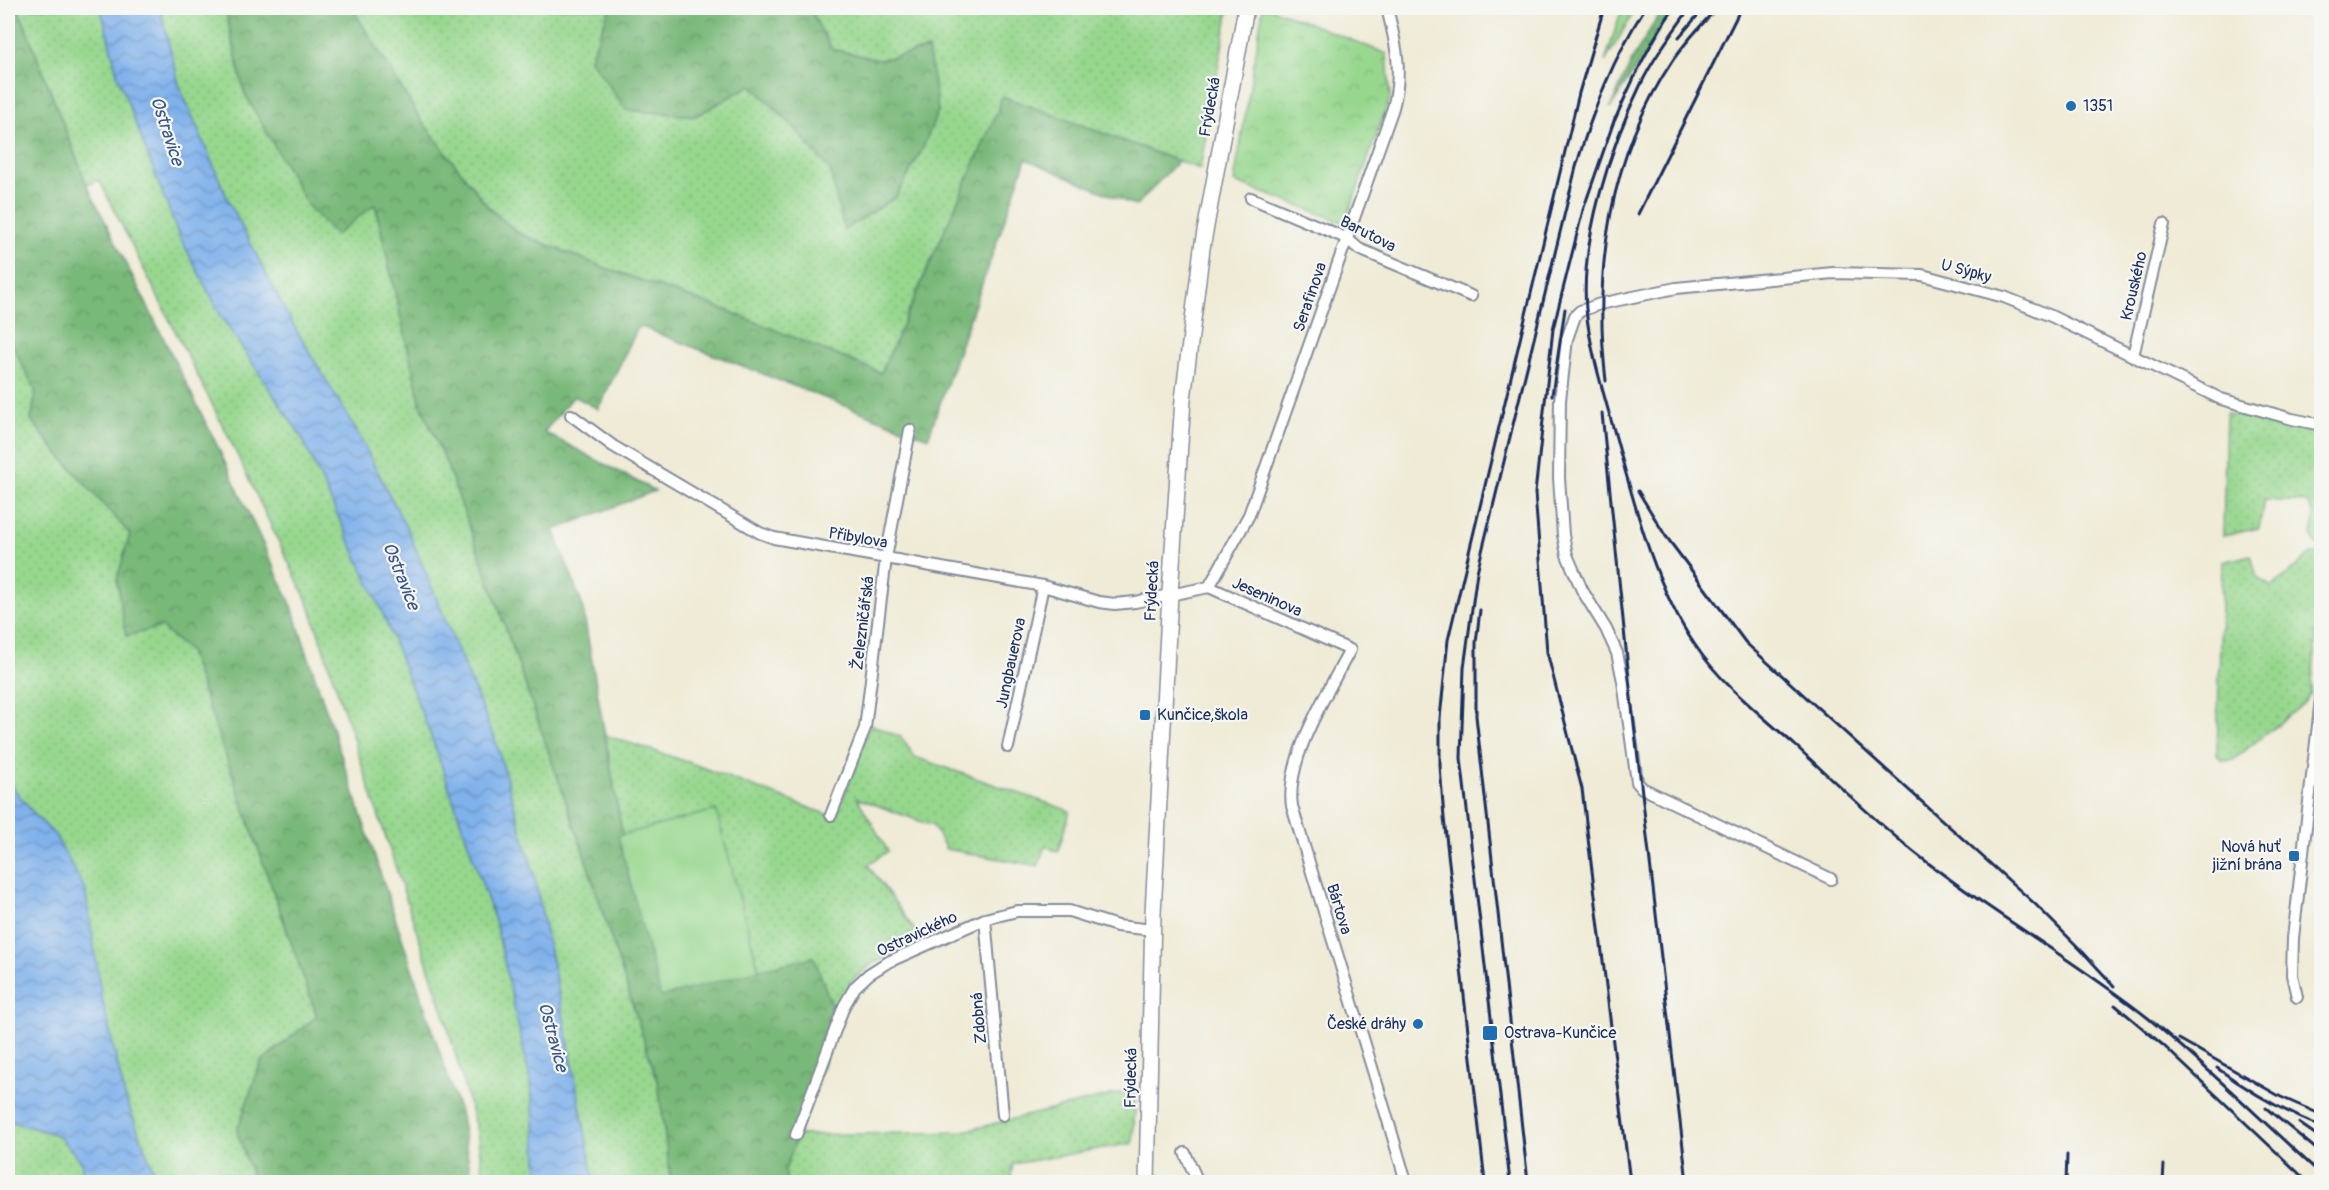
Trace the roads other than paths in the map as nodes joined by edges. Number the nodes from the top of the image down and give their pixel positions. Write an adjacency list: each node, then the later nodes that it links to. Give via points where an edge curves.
1 (1246, 8): 14 (main road, Frýdecká, via 1192,312 1182,399)
2 (1387, 8): 5 (street, Serafinova, via 1397,50 1399,86)
3 (1251, 198): 5 (street, Barutova)
4 (2164, 224): 7 (street, Krouského)
5 (1346, 238): 6 (street, Barutova, via 1359,249); 13 (street, Serafinova, via 1249,515)
6 (1471, 296)
7 (2133, 356): 9 (street, U Sýpky, via 2221,399); 19 (street, U Sýpky, via 2004,297 1922,275 1833,273 1676,288 1580,311 1575,316 1567,339 1560,400 1558,478 1563,535 1582,590 1617,653 1637,782 1642,788)
8 (571, 416): 11 (street, Přibylova, via 613,446 760,533)
9 (2322, 425)
10 (910, 430): 11 (street, Železničářská)
11 (886, 558): 12 (street, Přibylova); 18 (street, Železničářská, via 865,728)
12 (1043, 586): 14 (street, Přibylova, via 1116,604); 17 (street, Jungbauerova)
13 (1209, 587): 14 (street, Jeseninova); 15 (street, Jeseninova)
14 (1170, 594): 21 (main road, Frýdecká)
15 (1350, 650): 28 (street, Bártova, via 1315,717 1292,774 1290,793)
16 (2322, 691): 22 (street, via 2293,938 2292,975)
17 (1008, 747)
18 (831, 815)
19 (1831, 879)
20 (985, 919): 21 (street, Ostravického, via 1017,911 1069,911 1117,926); 23 (street, Zdobná); 24 (street, Ostravického, via 888,962 855,987 844,1006)
21 (1153, 930): 26 (main road, Frýdecká)
22 (2297, 997)
23 (1003, 1115)
24 (796, 1135)
25 (1185, 1153): 27 (street)
26 (1147, 1182)
27 (1198, 1182)
28 (1406, 1182)

